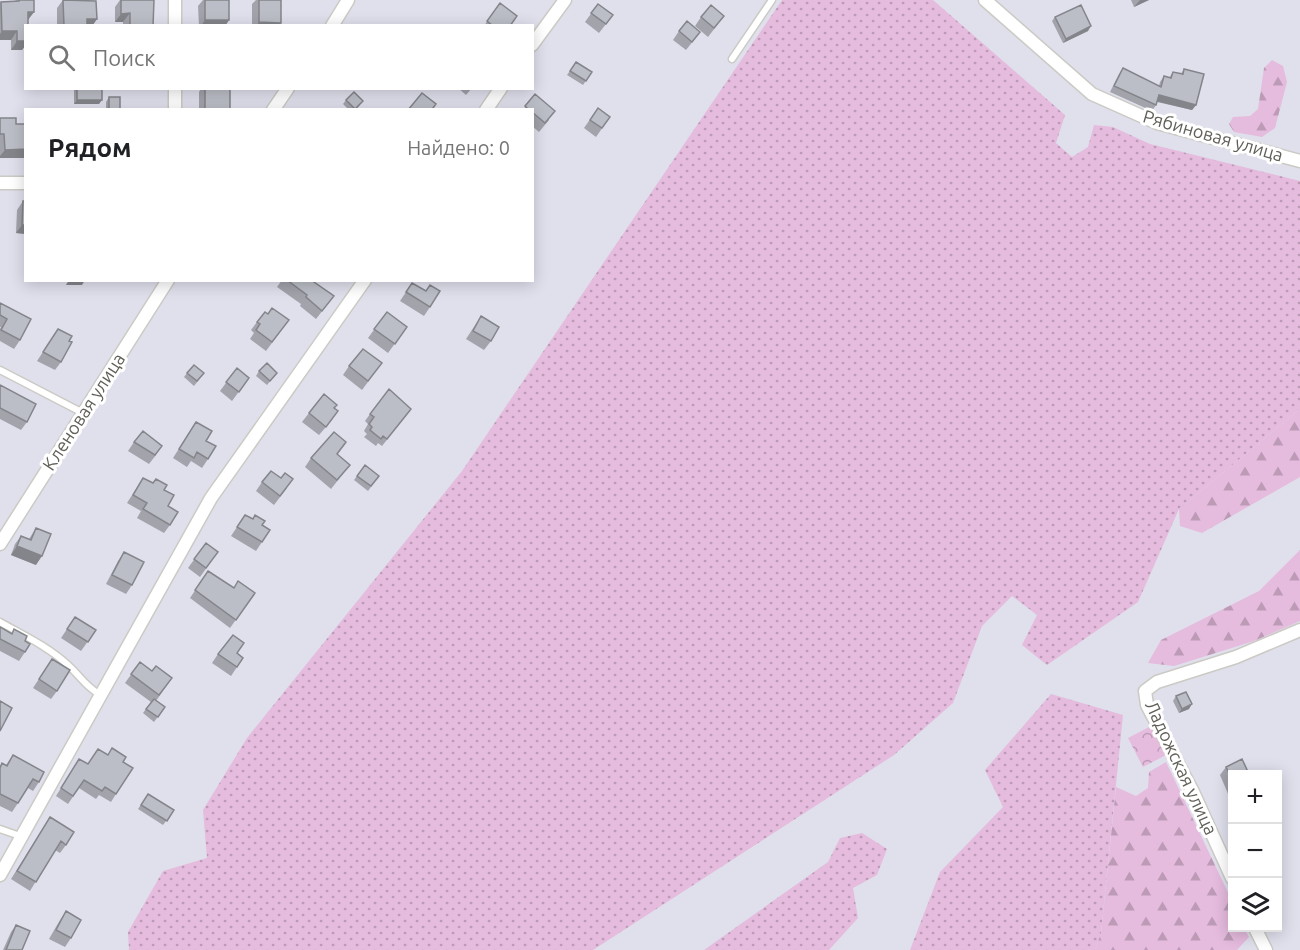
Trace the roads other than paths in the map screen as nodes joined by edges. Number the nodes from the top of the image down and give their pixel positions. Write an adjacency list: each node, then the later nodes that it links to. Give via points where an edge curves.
1 (175, 0): 6 (street)
2 (348, 0): 7 (street)
3 (565, 0): 8 (street)
4 (771, 0): 9 (lane)
5 (985, 0): 16 (street, Рябиновая улица, via 1092,94 1157,123)
6 (175, 24)
7 (333, 24)
8 (534, 42)
9 (732, 59)
10 (175, 90): 13 (street)
11 (287, 90): 14 (street)
12 (500, 90): 15 (street)
13 (175, 108)
14 (274, 108)
15 (487, 108)
16 (1300, 161)
17 (0, 183): 18 (street)
18 (24, 183)
19 (167, 282): 22 (street, Кленовая улица)
20 (364, 282): 26 (street, via 211,498)
21 (0, 370): 22 (lane)
22 (83, 413): 23 (street, Кленовая улица)
23 (0, 544)
24 (0, 622): 26 (lane, via 70,666 83,685)
25 (1300, 630): 29 (street, Ладожская улица, via 1236,657 1157,682 1145,691 1147,705)
26 (100, 696): 28 (street)
27 (0, 829): 28 (lane)
28 (20, 836): 30 (street)
29 (1228, 867)
30 (0, 874)
31 (1258, 932): 32 (street)
32 (1266, 950)

